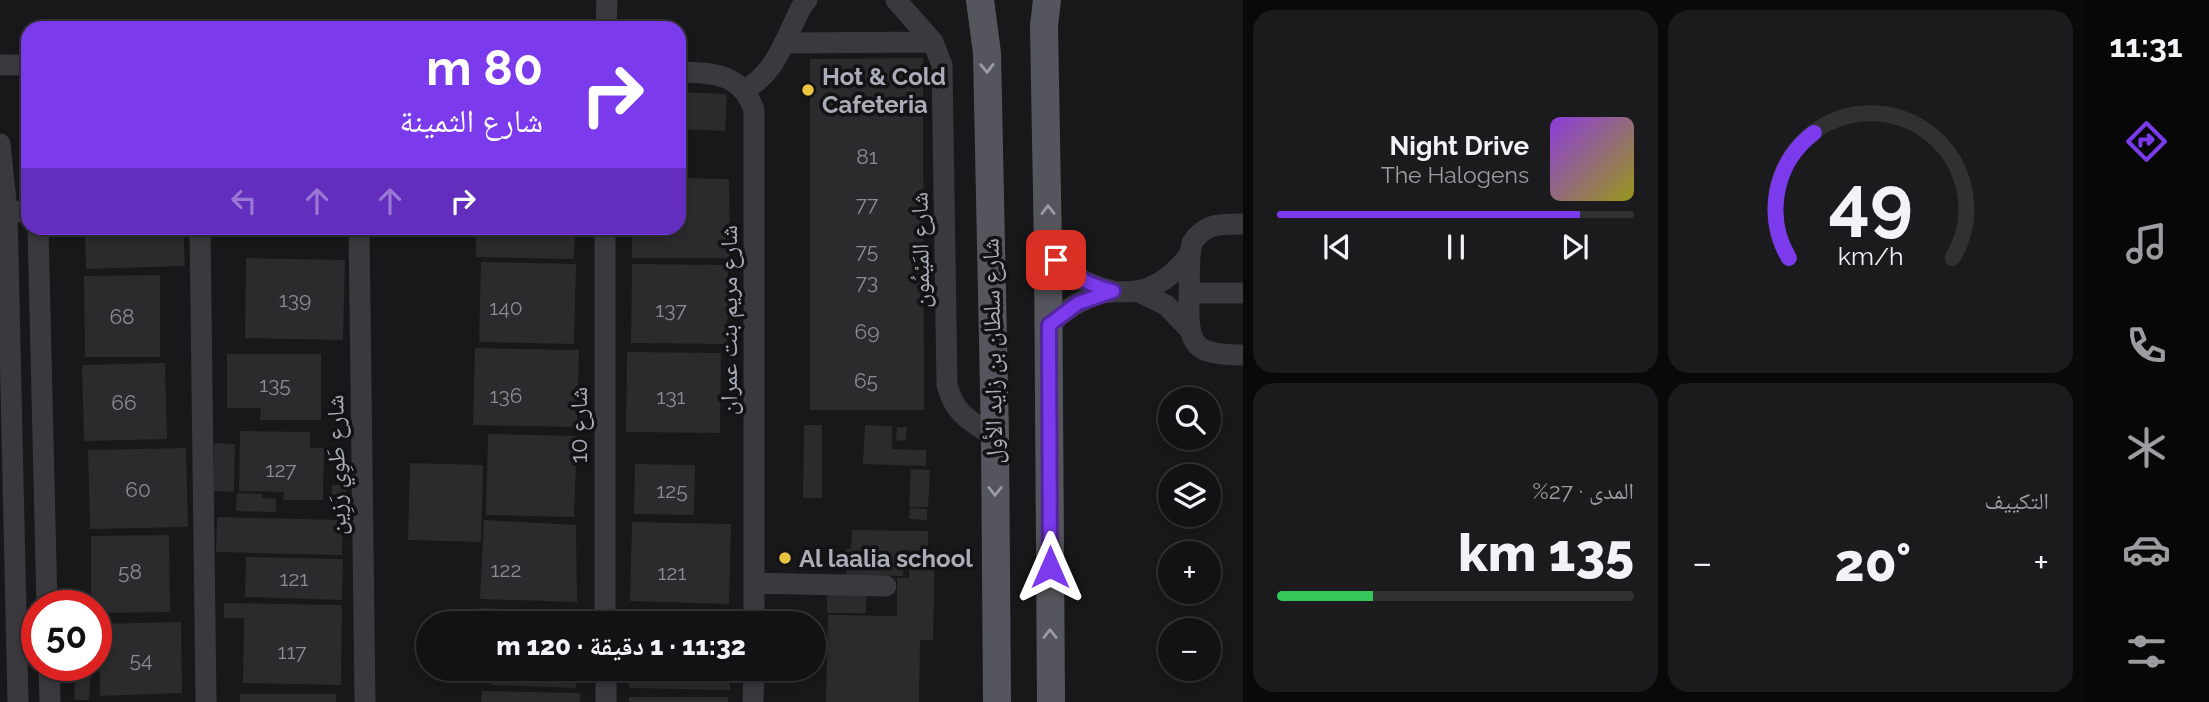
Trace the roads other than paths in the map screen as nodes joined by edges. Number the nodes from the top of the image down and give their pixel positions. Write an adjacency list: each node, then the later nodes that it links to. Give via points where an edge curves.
1 (607, 0): 6 (street)
2 (807, 0): 8 (street)
3 (896, 0): 7 (street, شارع المَيْمُون)
4 (980, 0): 30 (main road, شارع سلطان بن زايد الأول, one-way to 30, via 987,53)
5 (1048, 0): 21 (main road, one-way to 5, via 1044,51)
6 (606, 21)
7 (933, 42): 8 (street); 30 (street, شارع المَيْمُون, via 944,78 947,385 962,416)
8 (785, 43): 12 (street, via 766,72)
9 (0, 65): 10 (street)
10 (21, 65)
11 (686, 73): 12 (street, via 720,75)
12 (744, 90): 31 (street, شارع مريم بنت عمران, via 755,121)
13 (0, 144): 14 (street)
14 (7, 210): 15 (street); 39 (street)
15 (21, 212)
16 (1243, 224): 22 (street, via 1206,228 1197,234)
17 (38, 235): 33 (street)
18 (200, 235): 41 (street)
19 (359, 235): 42 (street, شارع طَوِي رَزِين)
20 (606, 235): 34 (street, شارع 10)
21 (1048, 249): 23 (street, via 1076,277); 27 (main road)
22 (1190, 254): 24 (street, via 1167,278); 25 (street)
23 (1113, 291): 24 (street); 27 (street, via 1078,303)
24 (1137, 291): 28 (street, via 1166,305)
25 (1189, 293): 26 (street); 28 (street)
26 (1243, 293)
27 (1049, 325): 46 (main road, one-way to 27)
28 (1189, 329): 29 (street, via 1196,344 1210,353)
29 (1243, 355)
30 (995, 437): 45 (main road, شارع سلطان بن زايد الأول, one-way to 45)
31 (754, 583): 32 (street); 35 (street, شارع مريم بنت عمران)
32 (886, 586)
33 (47, 590)
34 (605, 611)
35 (754, 611)
36 (49, 681): 40 (street)
37 (606, 681): 43 (street)
38 (754, 681): 44 (street)
39 (18, 702)
40 (50, 702)
41 (206, 702)
42 (365, 702)
43 (606, 702)
44 (753, 702)
45 (997, 702)
46 (1051, 702)

